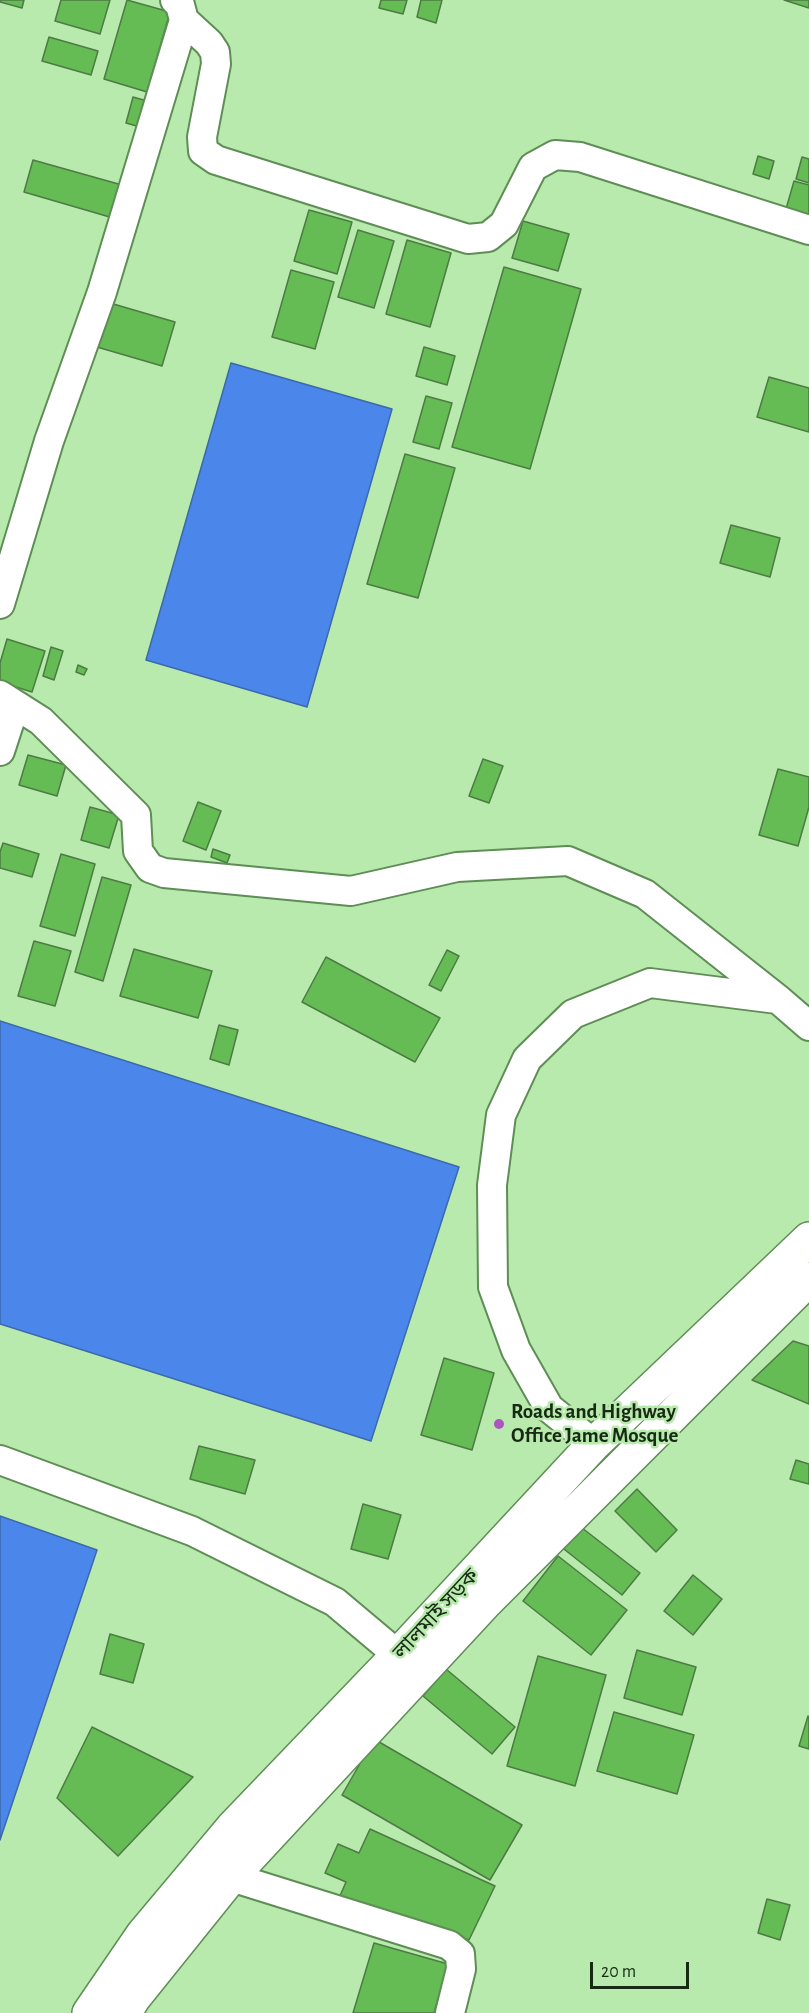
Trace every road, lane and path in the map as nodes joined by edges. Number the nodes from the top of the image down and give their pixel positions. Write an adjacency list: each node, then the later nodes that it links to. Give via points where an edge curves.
1 (179, 10): 2 (street, via 215,52 202,136 203,151 216,160 468,239 488,237 504,224 533,167 555,155 580,157); 3 (street, via 102,292 50,441)
2 (809, 230)
3 (0, 604)
4 (8, 700): 5 (street); 6 (street, via 41,721 136,815 138,850 150,868 164,873 351,891 457,867 568,861 645,894)
5 (0, 751)
6 (779, 1000): 7 (street); 10 (street, via 650,983 573,1014 527,1059 501,1115 492,1185 493,1287 516,1350 549,1408)
7 (809, 1026)
8 (809, 1239): 10 (main road, লালমাই সড়ক)
9 (809, 1279): 13 (main road, লালমাই সড়ক, via 486,1602)
10 (594, 1444): 12 (main road, লালমাই সড়ক)
11 (0, 1460): 12 (street, via 192,1531 335,1602)
12 (398, 1655): 14 (main road, লালমাই সড়ক, via 232,1828 143,1934)
13 (231, 1877): 15 (main road, লালমাই সড়ক); 16 (street, via 449,1945 460,1954 461,1969)
14 (89, 2013)
15 (125, 2013)
16 (450, 2013)

